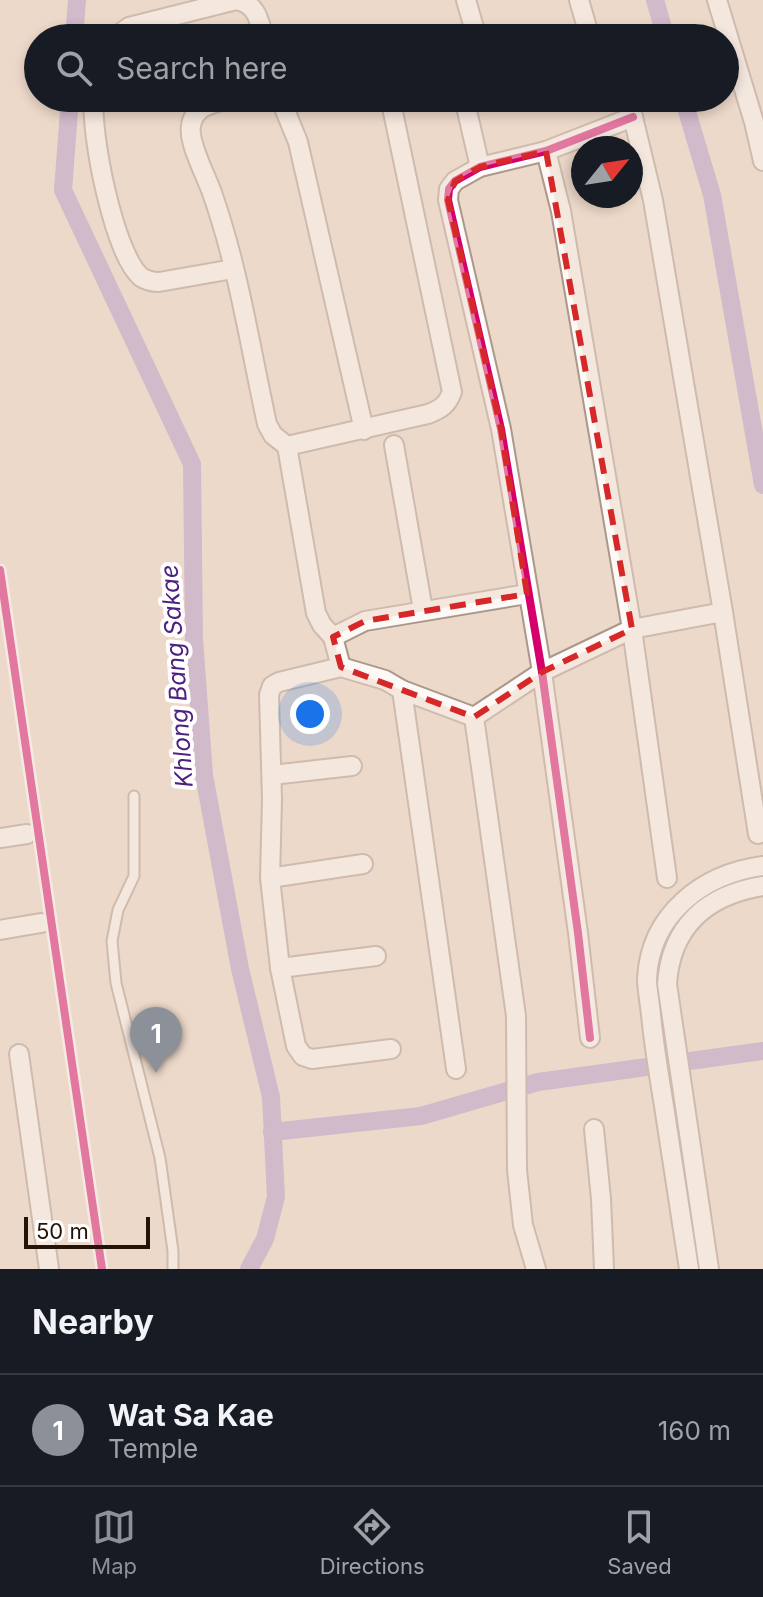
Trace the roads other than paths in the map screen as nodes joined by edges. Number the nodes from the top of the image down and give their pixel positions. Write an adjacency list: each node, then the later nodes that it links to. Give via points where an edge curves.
1 (466, 0): 6 (street)
2 (579, 0): 7 (street)
3 (717, 0): 8 (street)
4 (141, 24): 5 (street, via 236,0 251,6)
5 (260, 24)
6 (473, 24)
7 (586, 24)
8 (724, 24)
9 (739, 73): 18 (street)
10 (94, 112): 20 (street, via 116,234 139,275 159,282)
11 (196, 112): 20 (street, via 190,135)
12 (286, 112): 21 (street, via 298,142)
13 (393, 112): 21 (street, via 452,392 441,409)
14 (467, 112): 19 (street)
15 (631, 112): 16 (street)
16 (633, 117): 17 (street); 26 (street, via 653,200)
17 (546, 151): 19 (street); 27 (street, via 561,211)
18 (763, 161)
19 (480, 167): 24 (street, via 455,181 448,200 501,429)
20 (233, 269): 23 (street, via 267,424)
21 (364, 430): 23 (street)
22 (394, 445): 25 (street)
23 (287, 446): 28 (street, via 316,613)
24 (527, 594): 25 (street); 30 (street)
25 (423, 610): 28 (street, via 365,621)
26 (723, 612): 27 (street); 37 (street)
27 (632, 629): 30 (street); 42 (street)
28 (333, 637): 29 (street)
29 (341, 667): 31 (street); 34 (street, via 272,686)
30 (542, 672): 32 (street); 48 (street)
31 (402, 690): 32 (street); 51 (street)
32 (474, 717): 55 (street, via 509,959 523,1225)
33 (352, 766): 34 (street)
34 (272, 775): 41 (street)
35 (134, 796): 54 (lane, via 134,876 118,910 112,941 116,983 160,1158)
36 (27, 834): 38 (street)
37 (758, 834)
38 (0, 838)
39 (363, 864): 41 (street)
40 (760, 866): 43 (street); 57 (street, via 722,875 674,907 658,932 647,979)
41 (270, 878): 47 (street)
42 (667, 878)
43 (761, 886): 58 (street, via 725,895 702,909 679,936 668,962 675,1046)
44 (41, 923): 45 (street)
45 (0, 930)
46 (376, 956): 47 (street)
47 (280, 968): 49 (street, via 296,1046 303,1056)
48 (590, 1038)
49 (391, 1049)
50 (19, 1054): 53 (street)
51 (456, 1069)
52 (594, 1129): 56 (street)
53 (49, 1269)
54 (173, 1269)
55 (536, 1269)
56 (604, 1269)
57 (689, 1269)
58 (709, 1269)

